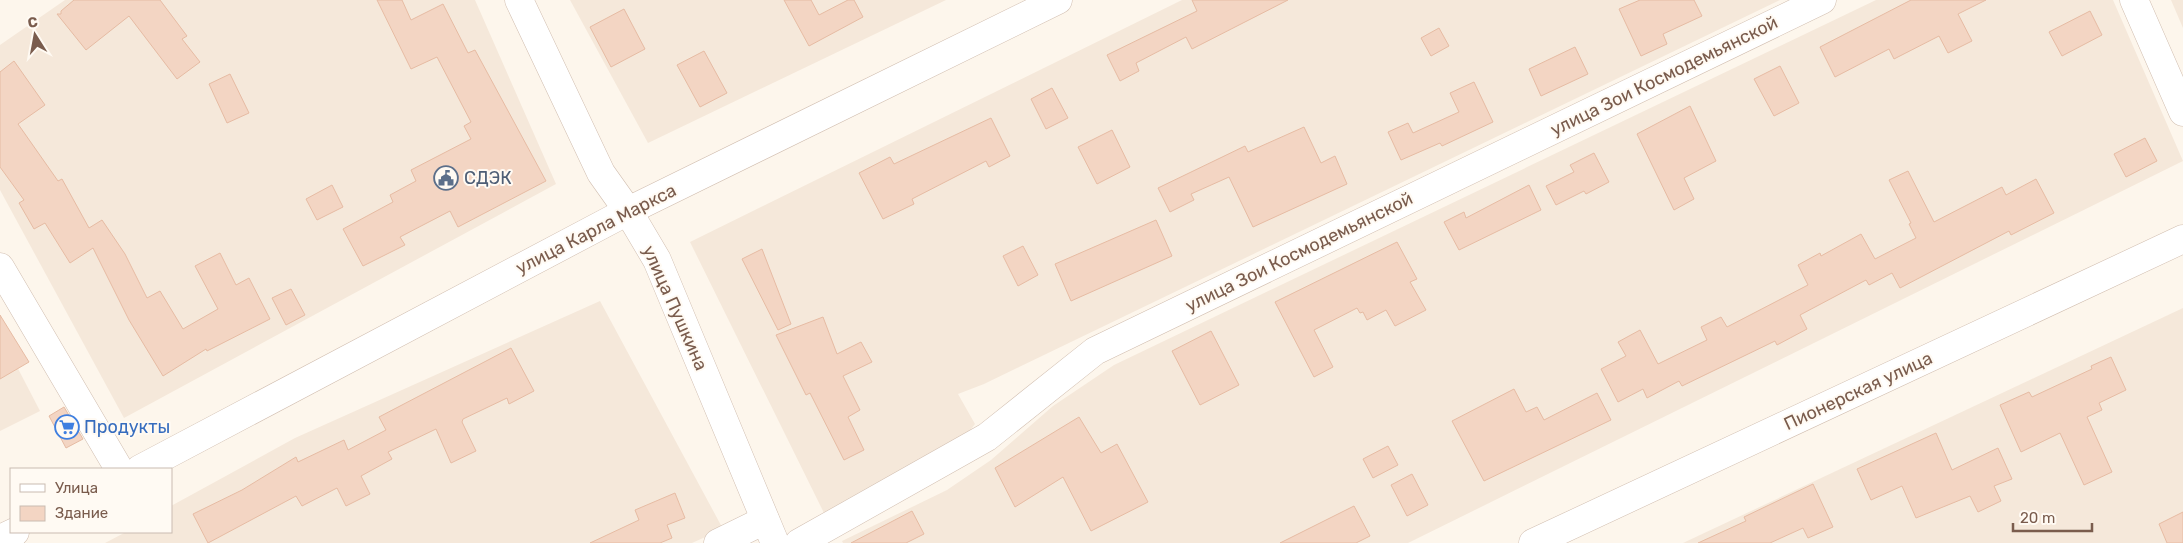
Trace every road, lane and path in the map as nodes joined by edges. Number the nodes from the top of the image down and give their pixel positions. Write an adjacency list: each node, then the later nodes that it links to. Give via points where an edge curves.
1 (519, 0): 6 (street, улица Пушкина, via 601,173)
2 (1058, 0): 6 (street, улица Карла Маркса)
3 (1822, 0): 15 (street, улица Зои Космодемьянской, via 1095,351 987,437)
4 (2134, 0): 5 (street)
5 (2183, 112)
6 (628, 211): 10 (street, улица Карла Маркса); 11 (street, улица Пушкина, via 657,260)
7 (2183, 238): 16 (street, Пионерская улица)
8 (0, 267): 9 (street)
9 (118, 468)
10 (142, 468)
11 (770, 531): 14 (street)
12 (13, 533): 13 (street)
13 (0, 539)
14 (718, 543)
15 (799, 543)
16 (1533, 543)

